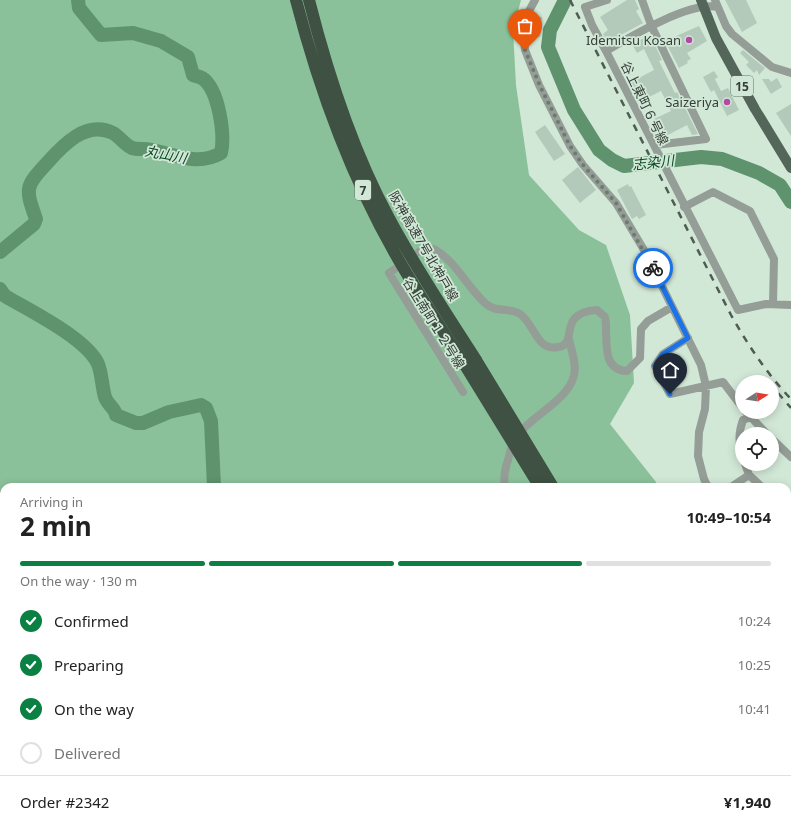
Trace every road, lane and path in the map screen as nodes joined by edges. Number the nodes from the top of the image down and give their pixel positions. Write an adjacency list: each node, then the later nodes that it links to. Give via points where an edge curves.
1 (296, 0): 21 (highway, 阪神高速7号北神戸線 / 7, via 309,50 335,127 363,190 396,256)
2 (309, 0): 21 (highway, 阪神高速7号北神戸線 / 7, via 327,68 363,163 389,217)
3 (535, 0): 18 (street, via 528,11 524,40 525,50 540,86 570,146 616,203 641,245)
4 (607, 0): 9 (street, via 585,7)
5 (642, 0): 8 (street)
6 (702, 3): 7 (street, 谷上東町６号線); 8 (street, 谷上東町６号線); 12 (main road, 15, via 716,38 737,77)
7 (716, 3): 10 (street, via 732,34 772,67)
8 (651, 25): 9 (street, 谷上東町６号線); 11 (street, via 706,139)
9 (606, 51): 11 (street, 谷上東町６号線)
10 (791, 73)
11 (655, 145): 13 (street, 谷上東町６号線)
12 (791, 168)
13 (684, 207): 16 (street, 谷上東町６号線, via 738,310); 16 (street, via 713,192 750,211 774,259)
14 (419, 252): 20 (street, via 434,249 444,254 486,304 495,309 508,309 520,314 544,346 560,347)
15 (395, 269): 23 (street, 谷上南町１２号線, via 389,273)
16 (773, 304): 17 (street, 谷上東町６号線)
17 (791, 305)
18 (672, 307): 19 (street); 20 (street, via 641,328 640,358 627,370 619,370 608,358 605,317 597,310 576,315 569,331)
19 (688, 338): 22 (street, via 701,365); 22 (street, via 663,354 655,366 670,394)
20 (569, 339): 31 (street, via 575,366 571,384 558,400 532,420 515,439 505,469)
21 (471, 362): 32 (highway, 阪神高速7号北神戸線 / 7, bridge); 33 (highway, 阪神高速7号北神戸線 / 7, bridge)
22 (706, 386): 24 (street, via 723,382); 34 (street, via 698,456)
23 (463, 392)
24 (735, 398)
25 (753, 419): 26 (street)
26 (760, 427)
27 (779, 446): 28 (street)
28 (791, 457)
29 (748, 471): 30 (street)
30 (749, 475): 35 (street); 36 (street)
31 (505, 483)
32 (538, 483)
33 (550, 483)
34 (707, 483)
35 (737, 483)
36 (758, 483)

